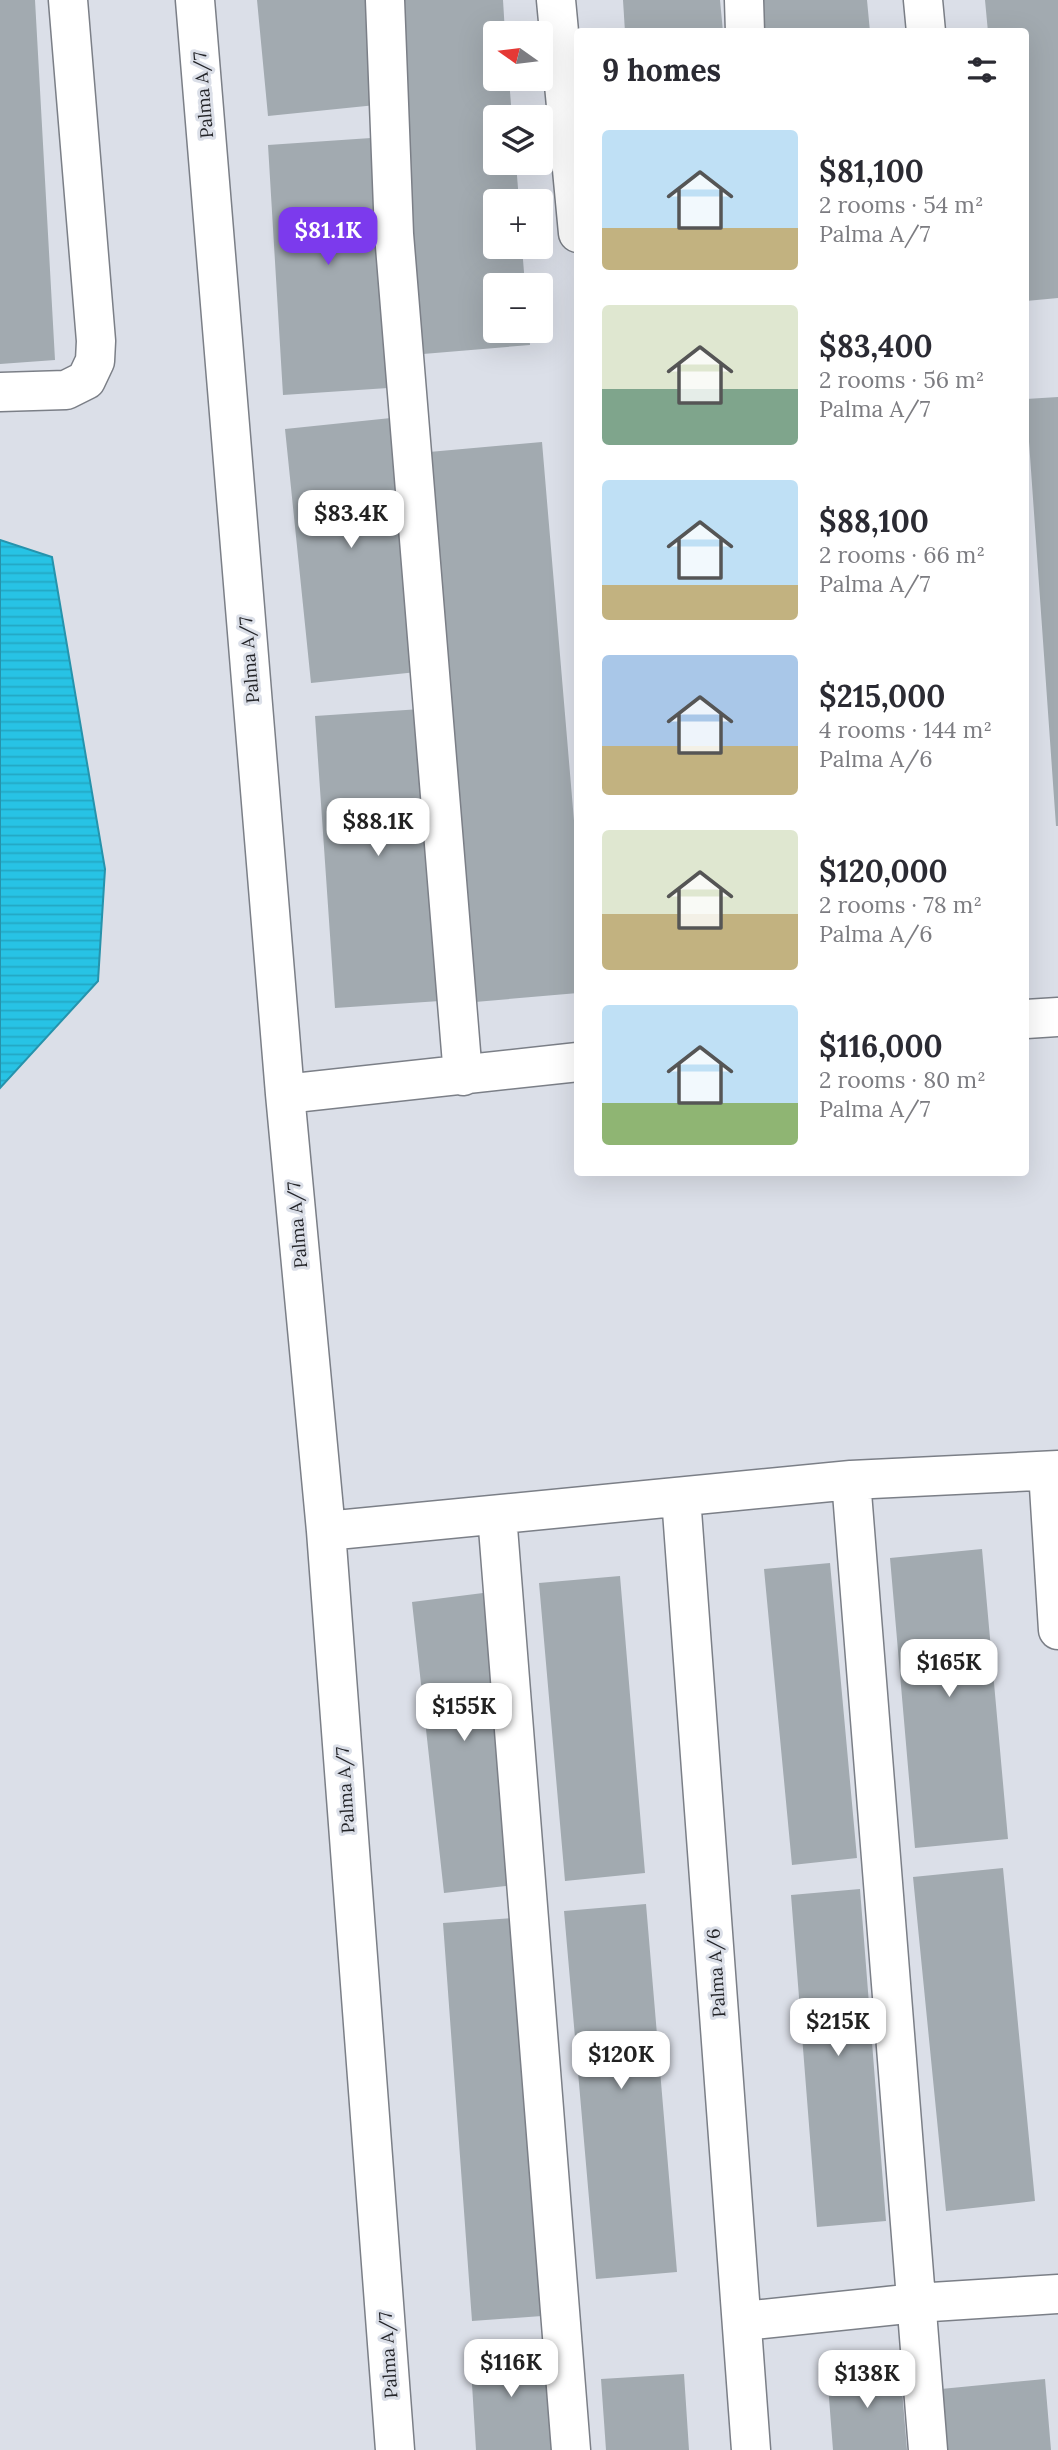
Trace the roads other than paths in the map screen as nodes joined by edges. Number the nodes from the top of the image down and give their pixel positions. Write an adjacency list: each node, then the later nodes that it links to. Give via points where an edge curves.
1 (68, 0): 10 (street, via 95,360 86,380 66,390)
2 (195, 0): 15 (street, Palma A/7)
3 (385, 0): 14 (street, via 394,234)
4 (556, 0): 9 (street)
5 (744, 0): 7 (street)
6 (923, 0): 8 (street)
7 (746, 28)
8 (926, 28)
9 (574, 191)
10 (0, 392)
11 (1058, 1017): 12 (street)
12 (1029, 1019)
13 (574, 1062): 14 (street)
14 (463, 1076): 15 (street)
15 (285, 1094): 20 (street, Palma A/7)
16 (1053, 1471): 17 (street); 21 (street)
17 (852, 1480): 18 (street); 23 (street)
18 (681, 1497): 19 (street); 24 (street, Palma A/6)
19 (497, 1514): 20 (street); 26 (street)
20 (326, 1531): 25 (street, Palma A/7)
21 (1058, 1630)
22 (1058, 2294): 23 (street)
23 (916, 2303): 24 (street); 28 (street)
24 (743, 2321): 27 (street, Palma A/6)
25 (395, 2450)
26 (571, 2450)
27 (751, 2450)
28 (928, 2450)

